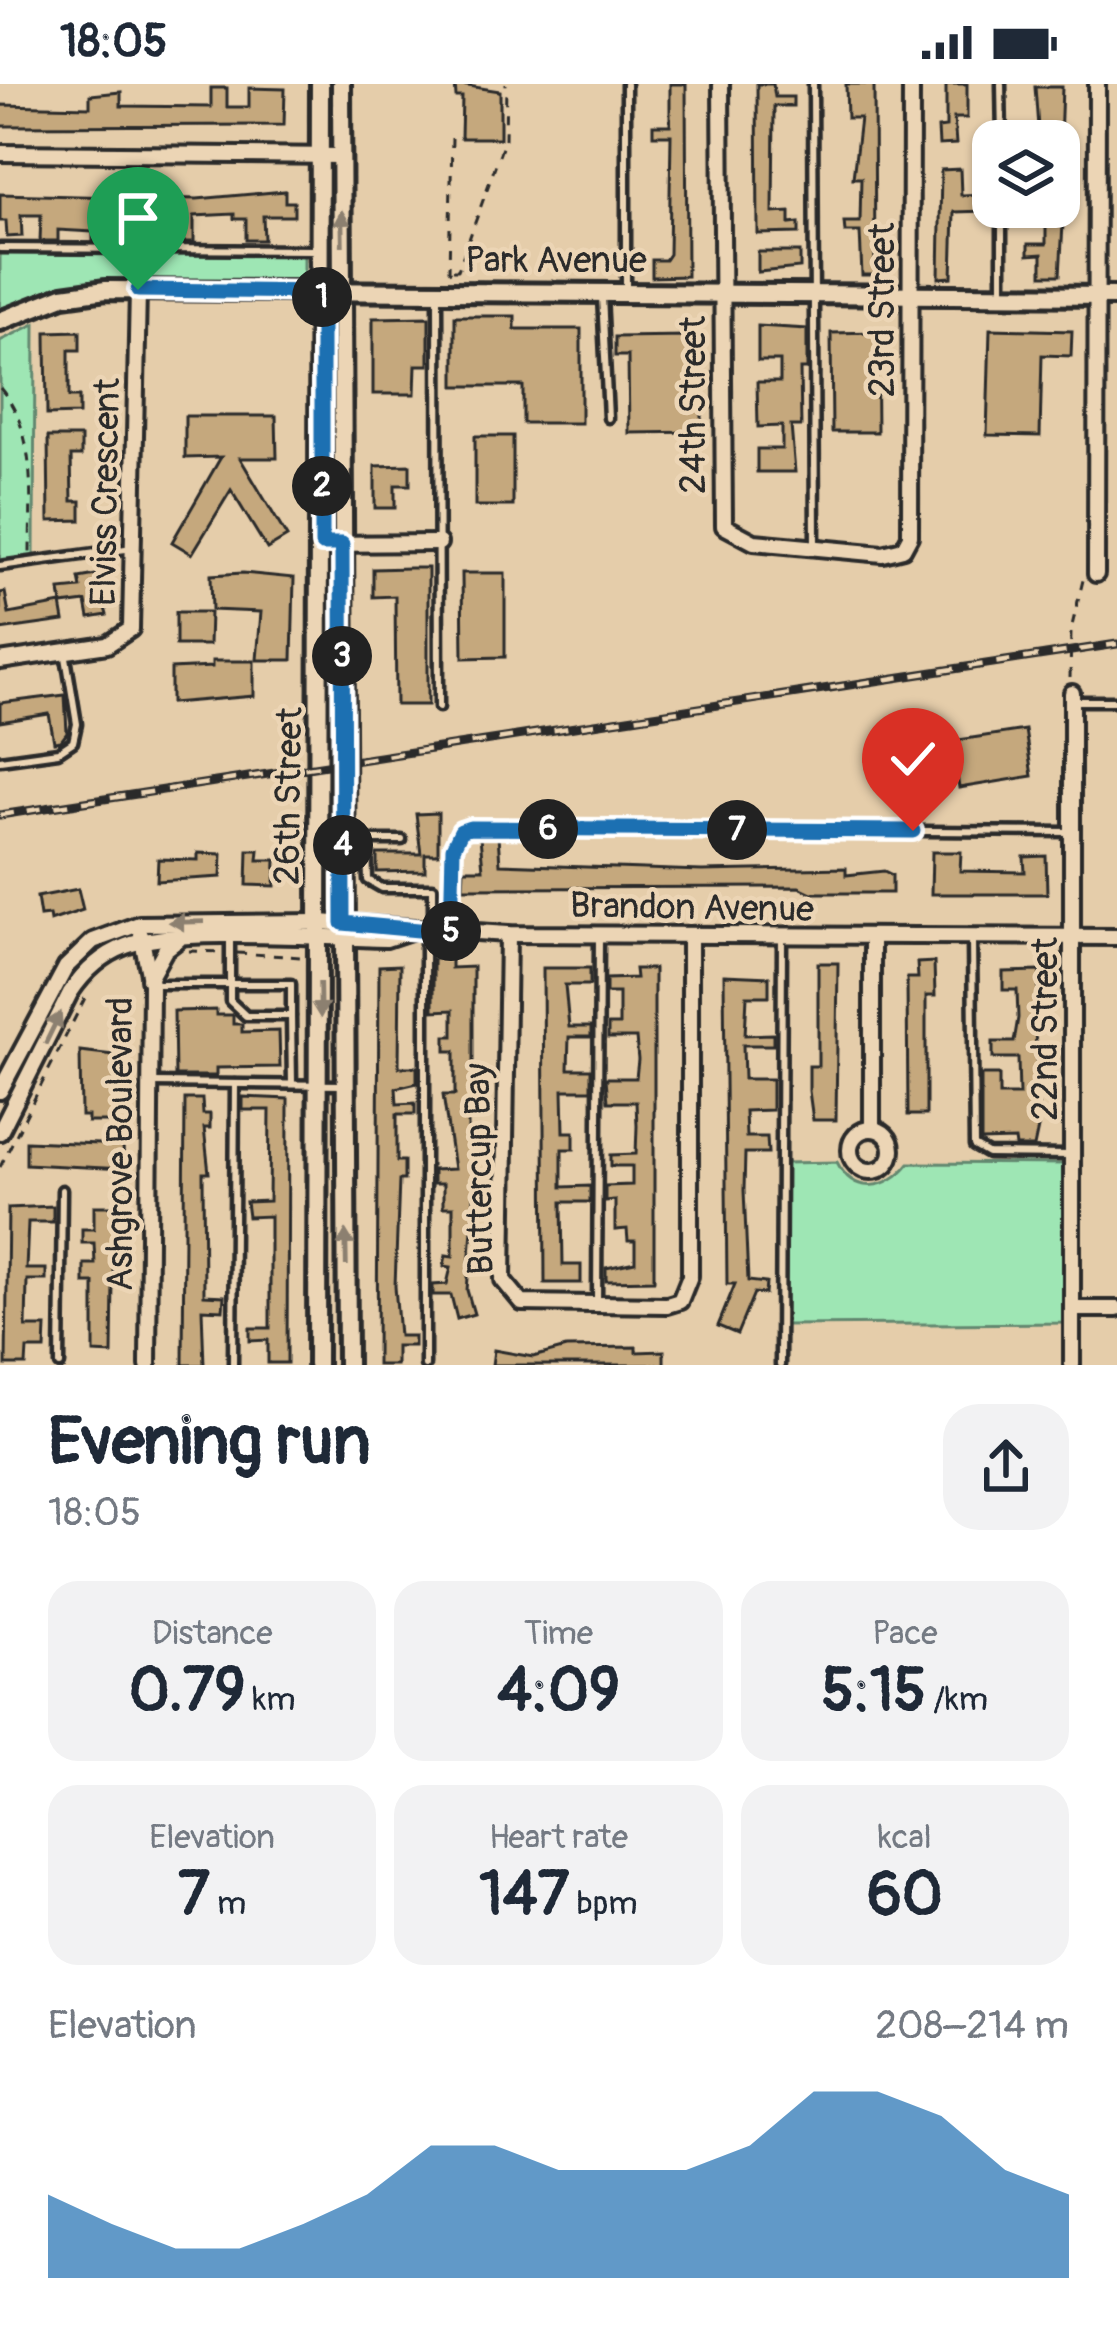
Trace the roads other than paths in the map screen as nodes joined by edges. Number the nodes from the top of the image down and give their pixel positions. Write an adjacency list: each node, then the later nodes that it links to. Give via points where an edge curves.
1 (320, 84): 11 (street, 26th Street)
2 (341, 84): 12 (street, 26th Street)
3 (626, 84): 21 (lane)
4 (721, 84): 22 (street, 24th Street)
5 (813, 84): 23 (lane)
6 (910, 84): 24 (street, 23rd Street)
7 (1001, 84): 9 (lane)
8 (1097, 84): 26 (street)
9 (1002, 120)
10 (0, 153): 11 (street)
11 (321, 156): 12 (street); 15 (street, 26th Street)
12 (341, 156): 17 (street, 26th Street, one-way to 12)
13 (1002, 228): 25 (lane)
14 (0, 248): 15 (lane)
15 (322, 250): 18 (street, 26th Street)
16 (138, 290): 18 (street, Park Avenue); 27 (street, Park Avenue, via 63,296); 33 (street, Elviss Crescent)
17 (342, 291): 18 (street, Park Avenue); 19 (street, Park Avenue); 32 (street, 26th Street)
18 (322, 292): 31 (street, 26th Street)
19 (438, 292): 20 (street, Park Avenue); 30 (lane)
20 (602, 292): 21 (street, Park Avenue); 28 (lane)
21 (626, 292): 22 (street, Park Avenue)
22 (722, 292): 23 (street, Park Avenue); 34 (street, 24th Street, via 724,526 754,542)
23 (814, 293): 24 (street, Park Avenue); 34 (lane)
24 (911, 294): 25 (street, Park Avenue); 29 (street, 23rd Street)
25 (1002, 295): 26 (street, Park Avenue)
26 (1107, 296): 36 (street)
27 (0, 321)
28 (608, 418)
29 (910, 536): 34 (street, 24th Street, via 902,549 883,554)
30 (439, 543): 32 (street); 43 (lane)
31 (322, 544): 32 (street); 40 (street, 26th Street)
32 (342, 544): 41 (street, 26th Street)
33 (136, 548): 35 (lane); 37 (street, Elviss Crescent, via 131,629 107,645)
34 (815, 549)
35 (0, 566)
36 (1096, 574)
37 (65, 651): 38 (street, Elviss Crescent); 44 (lane, via 73,742 58,752)
38 (0, 661)
39 (1072, 697): 42 (lane); 45 (street, 22nd Street)
40 (321, 699): 41 (street); 49 (street, 26th Street)
41 (342, 699): 46 (street, 26th Street)
42 (1117, 700)
43 (439, 707)
44 (0, 760)
45 (1074, 832): 53 (lane, via 470,828 453,848); 60 (street, 22nd Street)
46 (343, 840): 47 (lane); 50 (street, 26th Street)
47 (367, 840): 48 (lane); 51 (lane, via 368,880 382,888 433,888)
48 (402, 840)
49 (319, 931): 50 (street, Brandon Avenue); 52 (street, one-way to 52); 63 (street); 70 (street, 26th Street, one-way to 70)
50 (343, 931): 51 (street, Brandon Avenue, via 386,939); 71 (street, 26th Street)
51 (423, 931): 53 (street, Brandon Avenue); 87 (lane)
52 (141, 933): 62 (street); 64 (street, Ashgrove Boulevard); 72 (street, via 93,941 66,967); 73 (street, one-way to 52, via 78,982)
53 (451, 933): 54 (street, Brandon Avenue)
54 (508, 934): 55 (street, Brandon Avenue); 79 (street, Buttercup Bay, via 503,1280 522,1304)
55 (598, 935): 56 (street, Brandon Avenue); 79 (lane)
56 (690, 936): 58 (street, Brandon Avenue); 79 (street, Buttercup Bay, via 687,1291 667,1305)
57 (872, 937): 58 (street, Brandon Avenue); 59 (street, Brandon Avenue); 74 (street)
58 (782, 938): 88 (lane)
59 (972, 938): 60 (street, Brandon Avenue); 77 (lane, via 974,1146 988,1154)
60 (1076, 938): 61 (street, Brandon Avenue); 77 (street, 22nd Street)
61 (1117, 938)
62 (180, 939): 63 (street); 64 (street)
63 (230, 946): 65 (lane)
64 (150, 981): 65 (lane); 67 (street, Ashgrove Boulevard)
65 (230, 984): 66 (lane, via 230,1001 246,1016); 66 (lane, via 291,984)
66 (291, 1016): 69 (lane)
67 (149, 1083): 68 (lane); 83 (street, Ashgrove Boulevard)
68 (235, 1084): 69 (lane); 84 (lane)
69 (292, 1084): 70 (lane)
70 (322, 1084): 71 (lane); 85 (street, 26th Street)
71 (344, 1085): 86 (street, 26th Street, one-way to 71)
72 (0, 1091)
73 (10, 1115): 75 (street); 76 (street)
74 (872, 1129)
75 (0, 1132)
76 (0, 1146)
77 (1073, 1156): 80 (street, 22nd Street)
78 (62, 1190): 82 (lane)
79 (597, 1305)
80 (1072, 1310): 81 (street); 89 (street, 22nd Street)
81 (1117, 1310)
82 (60, 1365)
83 (148, 1365)
84 (233, 1365)
85 (317, 1365)
86 (346, 1365)
87 (424, 1365)
88 (780, 1365)
89 (1072, 1365)

